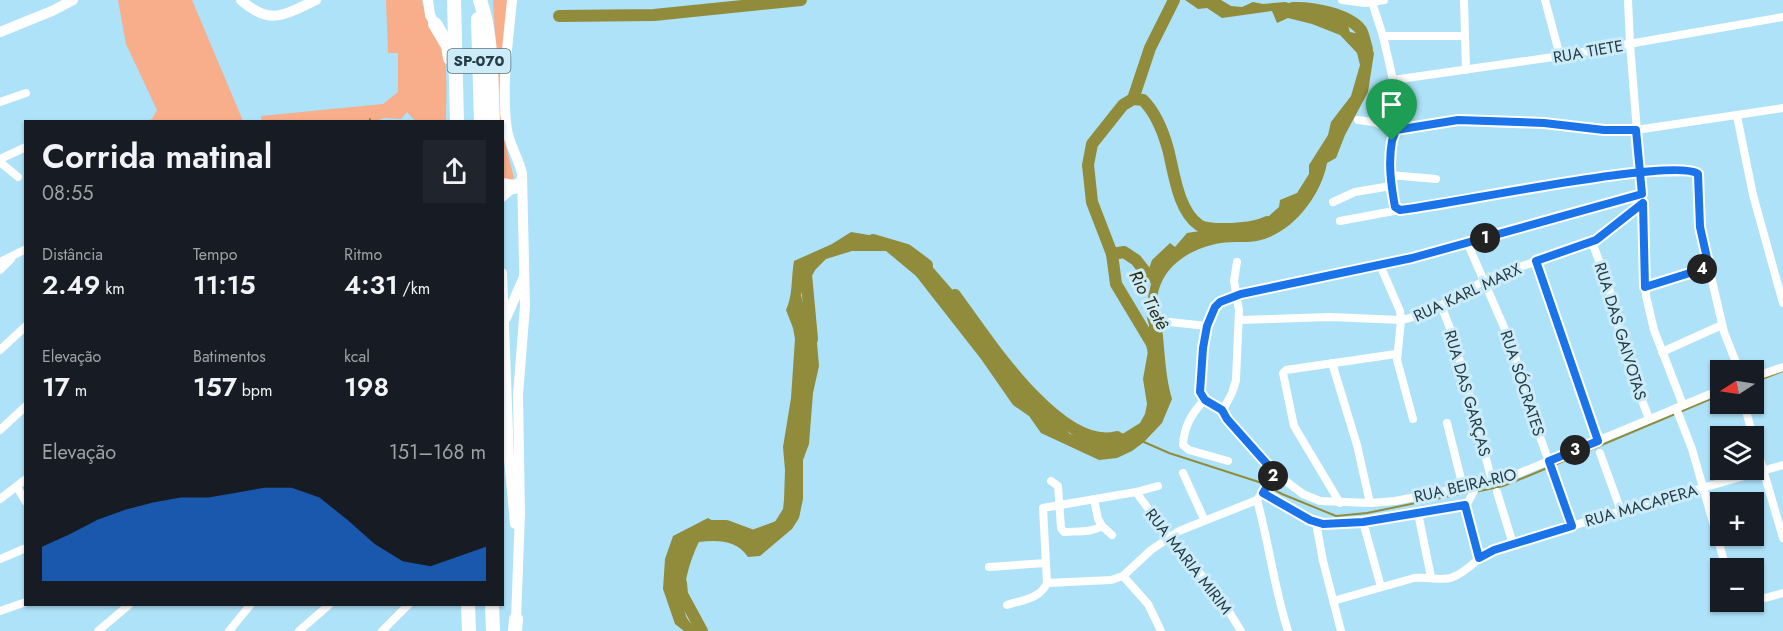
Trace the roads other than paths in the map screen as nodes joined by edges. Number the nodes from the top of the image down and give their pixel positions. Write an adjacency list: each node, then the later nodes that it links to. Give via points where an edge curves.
1 (73, 0): 17 (street)
2 (241, 0): 3 (street, via 261,15 275,17)
3 (316, 0)
4 (428, 0): 16 (street)
5 (454, 0): 14 (highway, SP-070)
6 (479, 0): 29 (highway, SP-070); 30 (highway, via 488,39)
7 (512, 0): 37 (street, via 505,68 507,127)
8 (1341, 0): 13 (street)
9 (1384, 0): 13 (street)
10 (1464, 0): 19 (street)
11 (1545, 0): 21 (street)
12 (1628, 0): 20 (street)
13 (1372, 2): 18 (street)
14 (454, 17): 16 (highway, via 449,26); 28 (highway, SP-070)
15 (1783, 17): 20 (street, RUA TIETE)
16 (435, 24): 27 (highway, via 448,46)
17 (0, 32)
18 (1383, 36): 19 (street); 22 (street, RUA TIETE, via 1393,80)
19 (1464, 36): 22 (street)
20 (1630, 44): 21 (street, RUA TIETE); 33 (street)
21 (1560, 56): 22 (street, RUA TIETE)
22 (1466, 70)
23 (26, 93): 24 (street)
24 (0, 102)
25 (1783, 108): 26 (street)
26 (1737, 116): 33 (street); 59 (street, via 1754,195)
27 (452, 120)
28 (457, 120)
29 (480, 120)
30 (494, 120)
31 (1358, 120): 32 (street)
32 (1396, 130): 33 (street, via 1458,120); 38 (street)
33 (1636, 130): 36 (street)
34 (24, 148): 35 (street)
35 (0, 160): 39 (street)
36 (1641, 173): 43 (street); 45 (street); 55 (street, via 1697,173 1700,227)
37 (522, 174): 41 (street); 57 (street)
38 (1390, 175): 40 (street); 42 (street)
39 (18, 177)
40 (1436, 179)
41 (508, 186)
42 (1391, 186): 44 (street, via 1355,192); 45 (street)
43 (1643, 198): 47 (street); 48 (street, RUA KARL MARX, via 1614,227); 60 (street)
44 (1334, 202)
45 (1398, 209): 46 (street)
46 (1340, 221)
47 (1467, 242): 54 (street); 58 (street, RUA SÓCRATES)
48 (1592, 242): 51 (street, RUA KARL MARX); 84 (street, RUA DAS GAIVOTAS)
49 (24, 250): 50 (street)
50 (14, 256): 52 (street); 56 (street)
51 (1536, 261): 58 (street, RUA KARL MARX); 87 (street)
52 (0, 262)
53 (1237, 262): 61 (street, via 1234,281)
54 (1380, 265): 61 (street); 65 (street)
55 (1709, 267): 60 (street); 68 (street)
56 (0, 270)
57 (525, 273): 66 (street); 130 (street, via 518,395)
58 (1484, 281): 63 (street, RUA KARL MARX); 90 (street, RUA SÓCRATES, via 1513,348)
59 (1780, 285): 62 (street)
60 (1645, 287): 72 (street)
61 (1239, 295): 64 (street); 69 (street, via 1217,303)
62 (1783, 303)
63 (1441, 305): 65 (street, RUA KARL MARX); 99 (street, RUA DAS GARÇAS, via 1454,339)
64 (1239, 320): 65 (street, RUA KARL MARX); 81 (street, via 1236,380)
65 (1401, 320): 73 (street)
66 (504, 321): 130 (street)
67 (1170, 322): 69 (street)
68 (1722, 325): 72 (street); 74 (street)
69 (1207, 326): 79 (street, via 1200,392)
70 (24, 328): 71 (street)
71 (0, 350)
72 (1662, 352): 82 (street)
73 (1396, 354): 75 (street); 83 (street)
74 (1735, 360)
75 (1332, 363): 112 (street, via 1286,370 1282,374 1294,426); 113 (street)
76 (1783, 367): 77 (street)
77 (1764, 374)
78 (1710, 395): 82 (street, RUA BEIRA-RIO)
79 (1205, 400): 81 (street); 89 (street, via 1186,425 1184,447)
80 (24, 408): 86 (street)
81 (1222, 410): 95 (street, RUA BEIRA-RIO)
82 (1679, 410): 84 (street, RUA BEIRA-RIO); 104 (street)
83 (1413, 419)
84 (1649, 419): 87 (street, RUA BEIRA-RIO)
85 (1447, 423): 102 (street)
86 (0, 430)
87 (1598, 441): 90 (street, RUA BEIRA-RIO)
88 (1600, 453): 115 (street)
89 (1228, 461)
90 (1549, 462): 99 (street, RUA BEIRA-RIO); 121 (street, RUA SÓCRATES)
91 (1783, 465): 92 (street, RUA MACAPERA)
92 (1764, 471)
93 (1183, 473): 117 (street)
94 (1764, 474): 124 (street)
95 (1274, 476): 107 (street); 112 (street, RUA BEIRA-RIO, via 1311,498)
96 (1730, 480): 104 (street, RUA MACAPERA)
97 (24, 481): 101 (street)
98 (1051, 481): 114 (street, via 1058,486)
99 (1492, 481): 103 (street, RUA BEIRA-RIO)
100 (1158, 486): 105 (street)
101 (17, 487): 108 (street); 109 (street)
102 (1462, 487): 103 (street, RUA BEIRA-RIO); 113 (street, RUA BEIRA-RIO)
103 (1476, 487): 111 (street)
104 (1704, 487): 115 (street, RUA MACAPERA); 128 (street)
105 (1136, 492): 110 (street); 123 (street, RUA MARIA MIRIM)
106 (1497, 492): 125 (street)
107 (1262, 494): 117 (street); 119 (street); 158 (street, via 1278,599)
108 (0, 499)
109 (24, 499)
110 (1094, 499): 114 (street); 120 (street)
111 (1467, 501): 116 (street); 127 (street)
112 (1340, 503): 113 (street, RUA BEIRA-RIO)
113 (1370, 503)
114 (1058, 505): 120 (street, via 1064,532 1089,531); 131 (street, via 1043,508)
115 (1621, 511): 121 (street, RUA MACAPERA)
116 (1418, 513): 118 (street); 134 (street)
117 (1204, 519): 123 (street)
118 (1363, 522): 119 (street); 136 (street)
119 (1316, 523): 139 (street)
120 (1102, 525): 122 (street)
121 (1572, 526): 125 (street, RUA MACAPERA)
122 (1113, 535)
123 (1169, 537): 133 (street); 157 (street, RUA MARIA MIRIM, via 1220,597)
124 (1783, 538)
125 (1513, 544): 127 (street, RUA MACAPERA)
126 (24, 549): 129 (street)
127 (1479, 558): 134 (street, RUA MACAPERA, via 1454,577)
128 (1723, 558)
129 (0, 559)
130 (518, 560): 149 (street)
131 (1046, 563): 132 (street); 135 (street)
132 (989, 567)
133 (1123, 576): 135 (street); 156 (street, via 1148,604)
134 (1431, 577): 136 (street, RUA MACAPERA)
135 (1047, 583): 141 (street, via 1036,596)
136 (1381, 587): 139 (street, RUA MACAPERA)
137 (1783, 593): 138 (street)
138 (1764, 598)
139 (1333, 601): 159 (street)
140 (24, 603): 148 (street)
141 (1007, 605)
142 (128, 606): 150 (street)
143 (249, 606): 151 (street)
144 (328, 606): 152 (street)
145 (407, 606): 153 (street)
146 (468, 606): 154 (highway)
147 (492, 606): 155 (highway)
148 (0, 611)
149 (515, 625)
150 (98, 631)
151 (229, 631)
152 (299, 631)
153 (382, 631)
154 (469, 631)
155 (493, 631)
156 (1161, 631)
157 (1241, 631)
158 (1288, 631)
159 (1341, 631)

